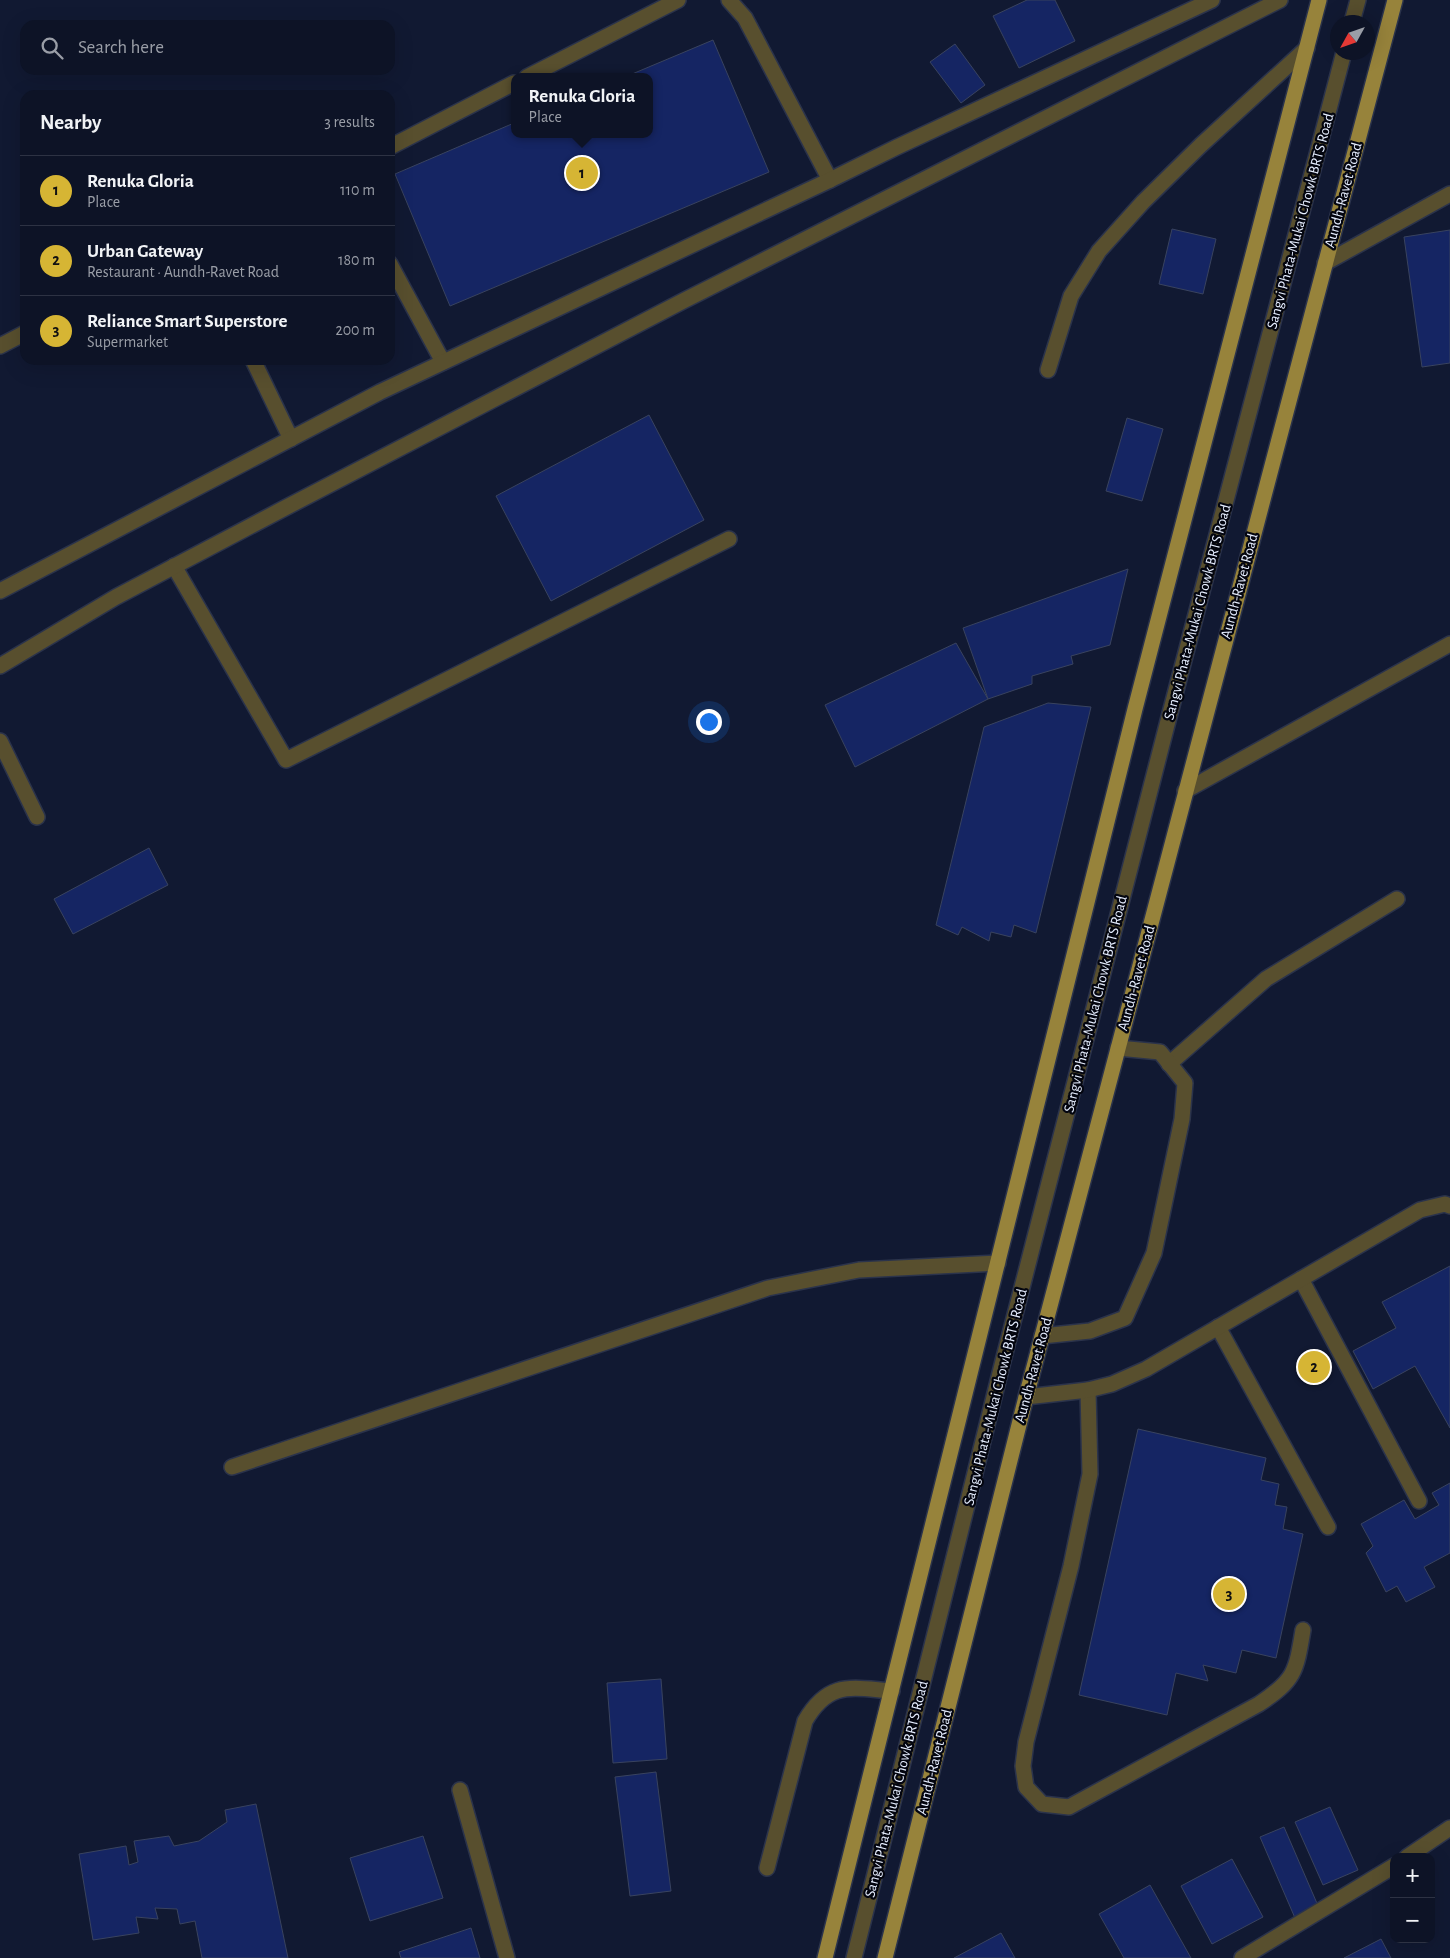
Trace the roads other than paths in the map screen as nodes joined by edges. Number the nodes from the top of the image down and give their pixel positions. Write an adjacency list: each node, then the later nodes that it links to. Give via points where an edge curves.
1 (678, 0): 11 (street)
2 (729, 0): 14 (street, via 745,18)
3 (1212, 0): 14 (street)
4 (1280, 0): 25 (street, via 683,302)
5 (1319, 0): 9 (main road)
6 (1358, 0): 8 (street)
7 (1395, 0): 16 (main road, Aundh-Ravet Road)
8 (1354, 15)
9 (1307, 48): 22 (street, via 1194,152 1099,251 1071,296); 36 (main road, via 1134,710)
10 (1342, 60): 54 (street, Sangvi Phata-Mukai Chowk BRTS Road, via 1156,765)
11 (535, 73)
12 (511, 85): 13 (street)
13 (395, 143)
14 (830, 180): 20 (street)
15 (1450, 194): 16 (street)
16 (1325, 263): 30 (main road, Aundh-Ravet Road)
17 (395, 273): 20 (street)
18 (20, 336): 19 (street)
19 (0, 346)
20 (443, 362): 23 (street)
21 (256, 365): 23 (street)
22 (1048, 370)
23 (291, 439): 26 (street)
24 (729, 539): 25 (street, via 286,760)
25 (174, 566): 28 (street)
26 (0, 591)
27 (1450, 644): 30 (street)
28 (0, 666)
29 (0, 742): 31 (street)
30 (1186, 791): 33 (main road, Aundh-Ravet Road)
31 (37, 817)
32 (1397, 898): 34 (street, via 1266,979)
33 (1118, 1048): 34 (street, via 1160,1052); 39 (main road, Aundh-Ravet Road)
34 (1170, 1064): 39 (street, via 1185,1083 1182,1119 1154,1253 1125,1318 1090,1331)
35 (1450, 1206): 37 (street, via 1445,1204 1420,1210)
36 (998, 1263): 42 (street, via 860,1270 768,1288); 46 (main road)
37 (1301, 1279): 38 (street); 43 (street)
38 (1218, 1327): 40 (street, via 1146,1369 1112,1384); 44 (street)
39 (1042, 1336): 41 (main road, Aundh-Ravet Road)
40 (1088, 1390): 41 (street); 45 (street, via 1090,1474 1071,1566 1026,1742 1023,1766 1026,1787 1042,1804 1069,1807 1259,1704 1286,1683 1297,1665)
41 (1026, 1397): 55 (main road, Aundh-Ravet Road)
42 (232, 1467)
43 (1419, 1501)
44 (1328, 1527)
45 (1303, 1630)
46 (892, 1692): 50 (street, via 848,1688 828,1693 814,1705 805,1720); 53 (main road)
47 (460, 1790): 52 (street)
48 (1450, 1828): 49 (street)
49 (1413, 1853)
50 (767, 1868)
51 (1390, 1868): 56 (street)
52 (507, 1958)
53 (825, 1958)
54 (854, 1958)
55 (885, 1958)
56 (1242, 1958)

